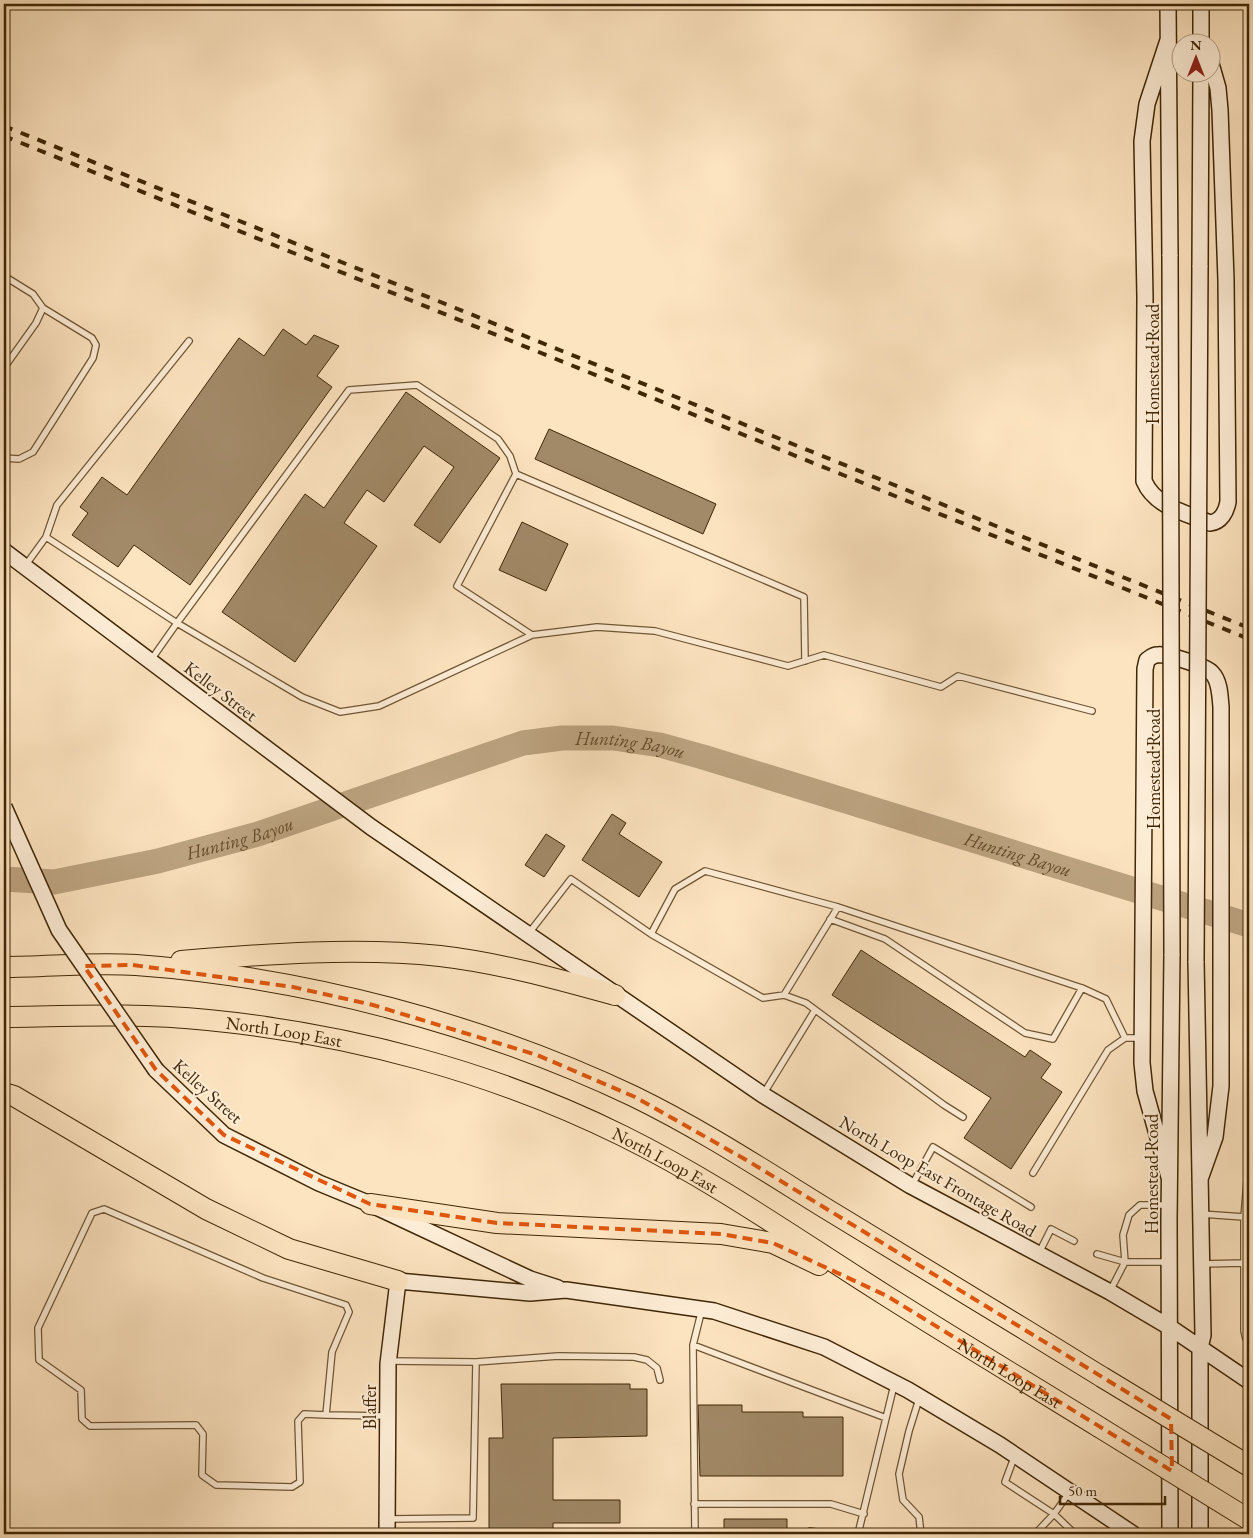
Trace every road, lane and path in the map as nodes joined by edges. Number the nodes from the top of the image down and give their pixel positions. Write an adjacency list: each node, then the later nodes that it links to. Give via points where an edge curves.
1 (1168, 4): 6 (main road, Homestead Road)
2 (1201, 4): 3 (main road)
3 (1202, 25): 4 (main road); 5 (main road)
4 (1202, 32)
5 (1204, 32)
6 (1168, 40): 8 (main road, via 1147,104 1142,132 1144,481 1157,501 1210,523 1226,512 1228,502 1226,280); 42 (main road, Homestead Road, bridge, via 1172,954)
7 (1201, 82): 43 (main road, bridge, via 1196,961)
8 (1216, 82)
9 (4, 276): 10 (lane, via 33,294)
10 (43, 308): 12 (lane); 13 (lane, via 92,338 96,345 93,358 33,452 20,459)
11 (189, 341): 15 (lane, via 57,505)
12 (4, 368)
13 (4, 458)
14 (516, 474): 18 (lane, via 510,456 498,439 416,385 349,390); 19 (lane, via 457,586); 20 (lane, via 804,597)
15 (46, 537): 17 (lane); 18 (lane)
16 (4, 551): 17 (main road, Kelley Street)
17 (25, 567): 21 (main road, Kelley Street)
18 (177, 623): 19 (lane, via 302,697 340,712 379,706); 21 (lane)
19 (532, 635): 20 (lane, via 597,627 655,631 788,666)
20 (805, 661): 22 (lane, via 824,655 941,687 958,676)
21 (150, 662): 26 (main road, Kelley Street, via 371,827)
22 (1092, 711)
23 (4, 807): 45 (main road, Kelley Street, bridge, via 59,930 156,1070 224,1135 319,1183)
24 (838, 907): 25 (lane); 27 (lane, via 705,871 675,889); 30 (lane)
25 (830, 919): 30 (lane, via 885,939 1025,1033 1052,1039); 32 (lane)
26 (527, 934): 27 (lane, via 570,879); 31 (main road, Kelley Street)
27 (651, 934): 32 (lane, via 763,998)
28 (134, 965): 29 (highway); 31 (highway, via 369,952 440,956 510,967); 77 (highway, bridge, via 215,974 373,1005 537,1054 634,1097 748,1160)
29 (4, 968)
30 (1082, 988): 35 (lane, via 1106,999)
31 (615, 995): 38 (main road, North Loop East Frontage Road)
32 (784, 995): 33 (lane)
33 (815, 1010): 38 (lane); 39 (lane)
34 (4, 1017): 61 (highway, North Loop East, via 119,1014 207,1020 290,1031 432,1063 528,1095 621,1135 714,1185)
35 (1126, 1038): 36 (lane); 41 (lane, via 1108,1050)
36 (1142, 1038): 42 (main road, via 1145,1091); 43 (main road, via 1145,669 1147,660 1164,654 1214,674 1219,688 1221,1086 1215,1136)
37 (4, 1093): 58 (highway, via 206,1209 289,1249)
38 (763, 1095): 44 (main road, North Loop East Frontage Road)
39 (963, 1117)
40 (1249, 1157): 49 (lane)
41 (1033, 1173)
42 (1169, 1177): 46 (main road, Homestead Road)
43 (1200, 1179): 48 (main road)
44 (911, 1186): 47 (lane, via 934,1147); 53 (main road, North Loop East Frontage Road)
45 (370, 1204): 59 (main road, Kelley Street, via 530,1279); 61 (highway, via 497,1223 720,1234 772,1243)
46 (1169, 1205): 54 (lane, via 1140,1205 1128,1215 1123,1235); 55 (main road, Homestead Road)
47 (1031, 1207)
48 (1200, 1214): 49 (lane); 57 (main road)
49 (1247, 1217): 51 (lane)
50 (1074, 1241): 53 (lane, via 1051,1229)
51 (1247, 1244): 56 (lane)
52 (1097, 1254): 54 (lane)
53 (1038, 1255): 60 (main road, North Loop East Frontage Road)
54 (1125, 1262): 55 (lane); 60 (lane)
55 (1170, 1262): 63 (main road, Homestead Road)
56 (1244, 1263): 57 (lane); 64 (lane, via 1244,1331)
57 (1201, 1264): 66 (main road, via 1203,1335)
58 (398, 1281): 59 (main road, via 530,1293); 67 (main road, Blaffer)
59 (566, 1290): 62 (main road)
60 (1110, 1292): 63 (main road, North Loop East Frontage Road)
61 (887, 1296): 83 (highway, North Loop East, bridge)
62 (702, 1309): 65 (lane); 71 (main road, via 824,1347)
63 (1171, 1328): 66 (main road, North Loop East Frontage Road); 93 (main road, Homestead Road)
64 (1249, 1341)
65 (693, 1345): 75 (lane); 79 (lane)
66 (1200, 1348): 70 (main road, North Loop East Frontage Road); 94 (main road)
67 (388, 1360): 68 (lane); 74 (main road, Blaffer)
68 (476, 1362): 69 (lane, via 558,1356 634,1357 647,1360 657,1368); 82 (lane, via 473,1518)
69 (660, 1380)
70 (1249, 1381)
71 (895, 1383): 72 (main road); 75 (lane)
72 (920, 1397): 76 (main road); 89 (lane, via 899,1474 903,1500 919,1517)
73 (326, 1416): 73 (lane, via 332,1352 350,1312 346,1305 263,1278 104,1209 92,1213 38,1328 39,1360 81,1390 82,1419 90,1426 196,1426 202,1434 202,1475 216,1485 292,1488 300,1482 298,1421 304,1414); 74 (lane)
74 (388, 1416): 82 (main road, Blaffer)
75 (886, 1418): 80 (lane)
76 (1015, 1455): 78 (main road); 81 (lane, via 1005,1482)
77 (1249, 1466)
78 (1070, 1492): 81 (lane); 92 (main road)
79 (694, 1504): 80 (lane, via 831,1504); 85 (lane)
80 (864, 1514): 88 (lane)
81 (1054, 1514): 90 (lane); 91 (lane)
82 (387, 1519): 84 (main road, Blaffer)
83 (1249, 1519)
84 (387, 1534)
85 (694, 1534)
86 (807, 1534): 87 (lane, via 820,1531)
87 (829, 1534)
88 (858, 1534)
89 (921, 1534)
90 (1035, 1534)
91 (1075, 1534)
92 (1133, 1534)
93 (1170, 1534)
94 (1200, 1534)

